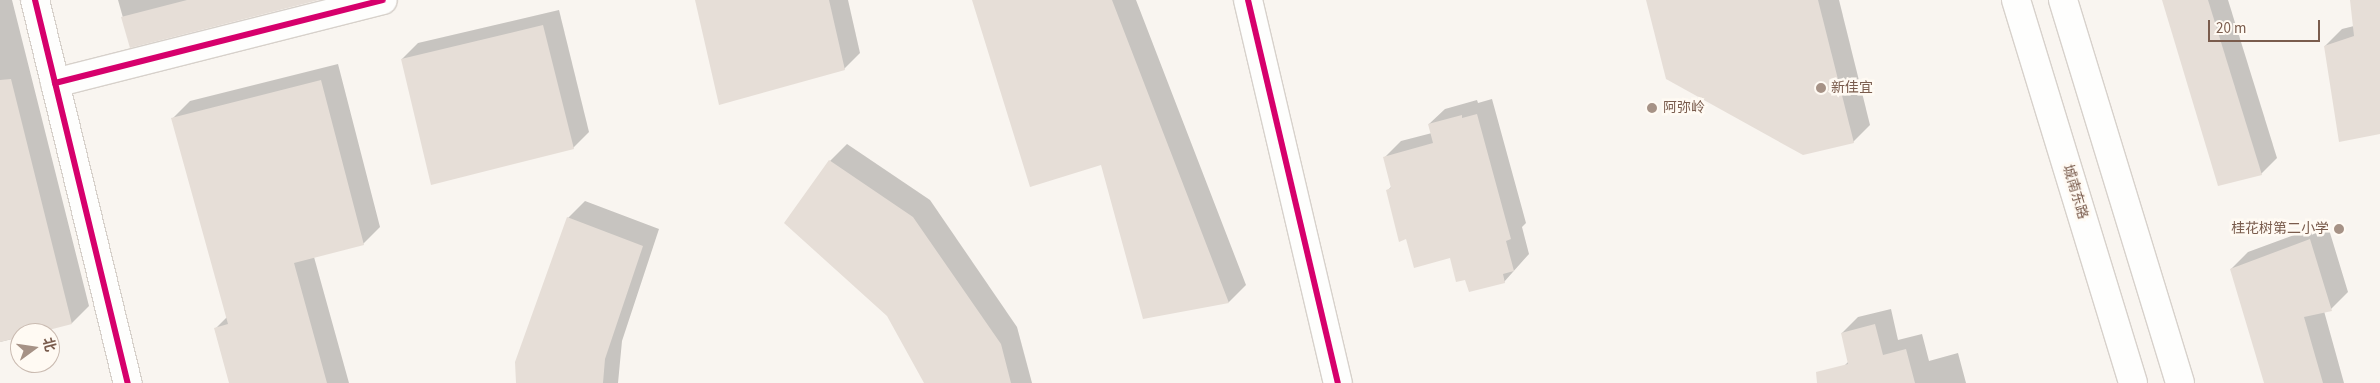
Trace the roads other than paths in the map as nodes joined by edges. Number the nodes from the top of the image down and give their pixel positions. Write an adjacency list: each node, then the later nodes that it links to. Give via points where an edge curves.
1 (35, 0): 6 (street)
2 (383, 0): 6 (street)
3 (1248, 0): 8 (street)
4 (2016, 0): 9 (street, 城南东路)
5 (2063, 0): 10 (street)
6 (55, 83): 7 (street)
7 (128, 383)
8 (1338, 383)
9 (2134, 383)
10 (2180, 383)

